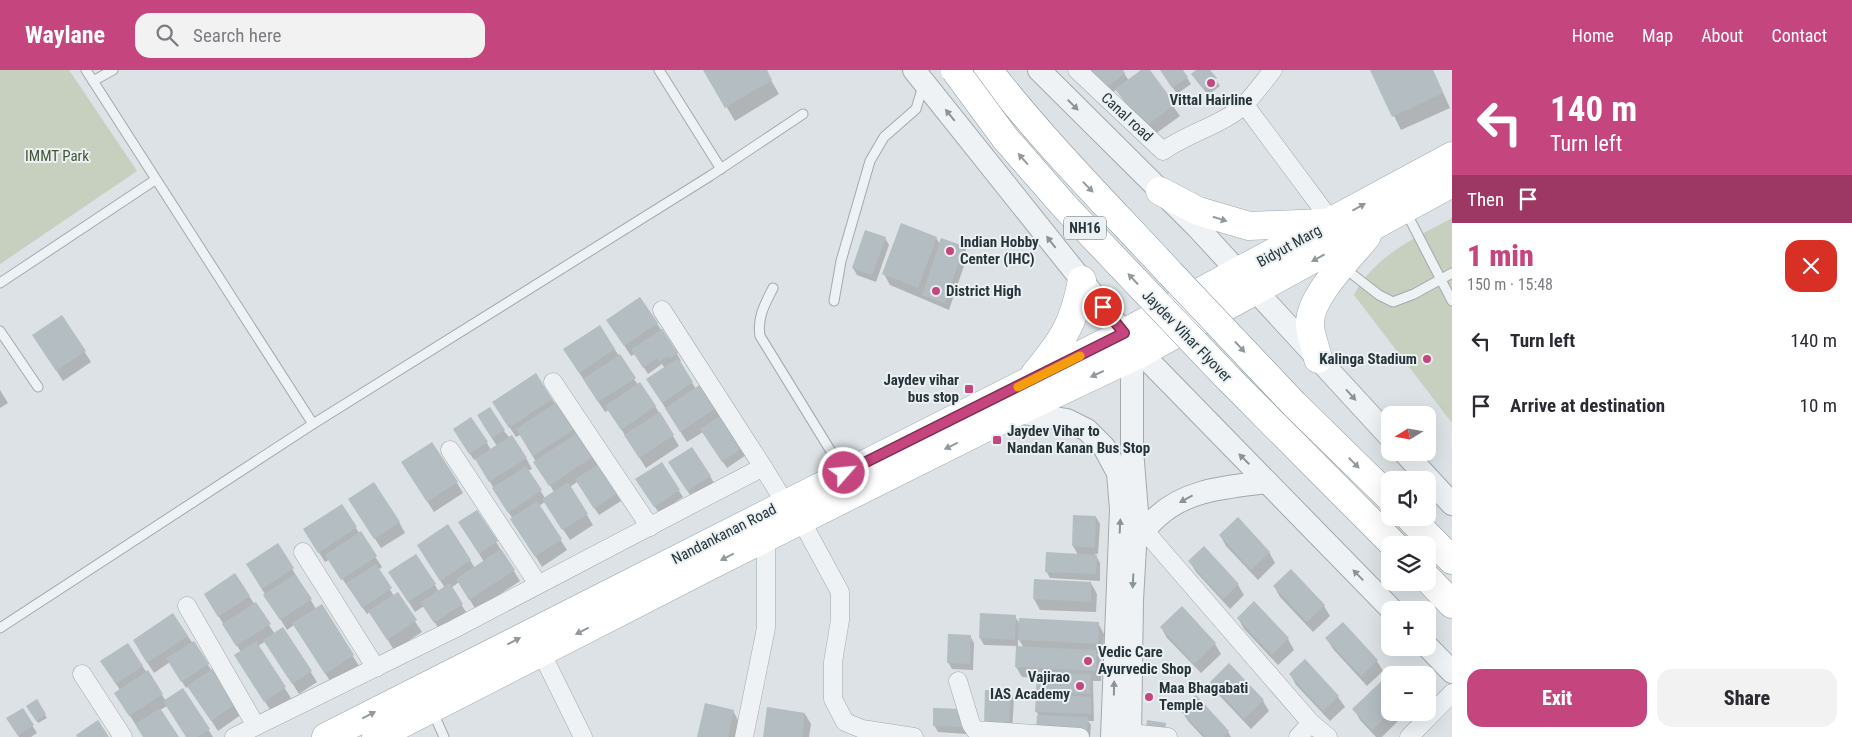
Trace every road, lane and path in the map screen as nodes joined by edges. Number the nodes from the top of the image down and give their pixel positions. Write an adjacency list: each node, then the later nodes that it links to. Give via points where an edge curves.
1 (86, 70): 10 (lane)
2 (114, 70): 10 (lane)
3 (659, 70): 14 (lane)
4 (955, 70): 51 (main road, Jaydev Vihar Flyover / NH16, one-way to 4, bridge, via 1067,209 1005,138)
5 (988, 70): 45 (main road, Jaydev Vihar Flyover / NH16, one-way to 45, bridge, via 1084,183 1294,404)
6 (1039, 70): 17 (street, one-way to 17)
7 (1077, 70): 11 (street, Canal road, via 1164,151 1180,139)
8 (1273, 70): 11 (street)
9 (919, 76): 24 (street, one-way to 9); 28 (lane, via 916,109 884,137 870,160 841,260)
10 (93, 80): 15 (lane)
11 (1245, 105): 19 (street)
12 (803, 114): 14 (lane)
13 (1452, 156): 19 (main road, Bidyut Marg, one-way to 13)
14 (721, 169): 38 (lane)
15 (155, 180): 26 (lane); 38 (lane)
16 (1452, 183): 18 (main road, Bidyut Marg)
17 (1160, 191): 19 (main road, one-way to 19, via 1198,211 1249,226); 25 (street)
18 (1404, 209): 20 (main road, Bidyut Marg); 23 (lane)
19 (1332, 222): 25 (main road, Bidyut Marg)
20 (1375, 226): 21 (main road); 25 (main road, Bidyut Marg, one-way to 25)
21 (1343, 266): 23 (lane, via 1393,302); 33 (main road, via 1322,290 1312,311 1310,324)
22 (1452, 273): 23 (lane)
23 (1440, 279): 29 (lane)
24 (1082, 280): 32 (street); 34 (main road, via 1072,322 1056,349)
25 (1248, 282): 32 (main road, Bidyut Marg); 33 (street)
26 (0, 283)
27 (774, 288): 43 (lane, via 761,312 760,336)
28 (834, 301)
29 (1452, 301)
30 (662, 310): 42 (street)
31 (0, 331): 36 (lane)
32 (1132, 348): 34 (main road, Nandankanan Road); 37 (main road, Nandankanan Road, one-way to 37); 44 (street, one-way to 32); 50 (street, via 1131,426)
33 (1318, 358): 39 (street, one-way to 39)
34 (1030, 381): 43 (main road, Nandankanan Road)
35 (553, 382): 49 (street)
36 (38, 387)
37 (1017, 412): 47 (main road, Nandankanan Road, one-way to 47); 71 (street, one-way to 37, via 1118,474 1104,447 1087,430 1067,420)
38 (313, 424): 60 (lane)
39 (1381, 427)
40 (450, 450): 55 (street)
41 (1412, 461): 46 (street)
42 (762, 467): 47 (street); 49 (street)
43 (844, 473): 47 (main road, Nandankanan Road)
44 (1267, 482): 50 (street, one-way to 50, via 1209,490 1190,496 1157,516); 57 (street, one-way to 44)
45 (1381, 489)
46 (1452, 504)
47 (793, 512): 52 (main road, Nandankanan Road); 74 (main road, Nandankanan Road, one-way to 47); 79 (street, via 840,592 833,699 845,722 862,729)
48 (1418, 526): 54 (main road)
49 (650, 527): 55 (street)
50 (1140, 535): 69 (street); 71 (street, one-way to 71)
51 (1385, 536)
52 (766, 537): 61 (main road, Nandankanan Road, one-way to 61); 78 (street, via 766,628)
53 (303, 552): 63 (street)
54 (1452, 560)
55 (538, 584): 63 (street)
56 (1436, 587): 58 (main road)
57 (1383, 601)
58 (1452, 604)
59 (187, 606): 70 (street)
60 (0, 628)
61 (541, 652): 68 (main road, Nandankanan Road); 77 (street)
62 (1436, 655): 64 (street)
63 (376, 668): 70 (street)
64 (1452, 672)
65 (82, 674): 72 (street)
66 (958, 681): 80 (street, via 975,730)
67 (1452, 693): 84 (street)
68 (431, 708): 75 (main road, Nandankanan Road); 76 (lane)
69 (1311, 723): 82 (street); 83 (street)
70 (256, 726): 73 (street)
71 (1124, 736): 81 (street)
72 (123, 737)
73 (234, 737)
74 (326, 737)
75 (376, 737)
76 (444, 737)
77 (583, 737)
78 (744, 737)
79 (914, 737)
80 (1080, 737)
81 (1168, 737)
82 (1298, 737)
83 (1328, 737)
84 (1409, 737)

